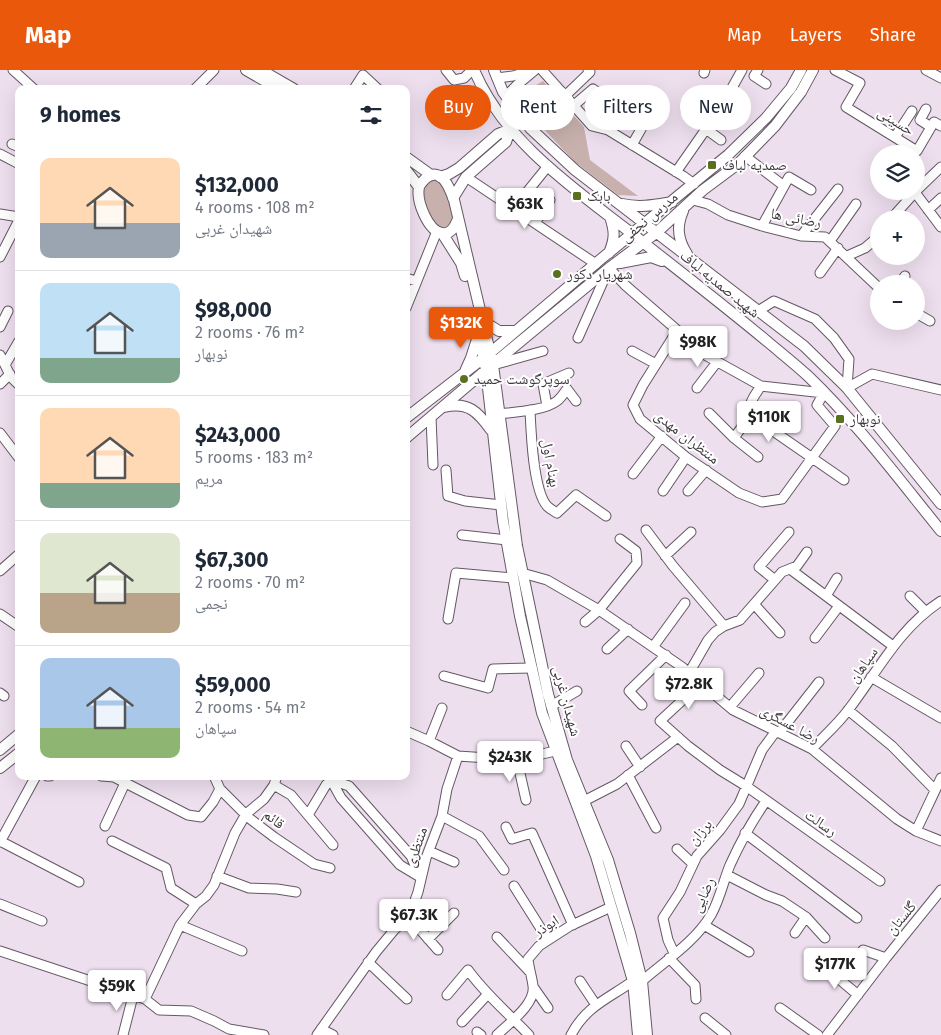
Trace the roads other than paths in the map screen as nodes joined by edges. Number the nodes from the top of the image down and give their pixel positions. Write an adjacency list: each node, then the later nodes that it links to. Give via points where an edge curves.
1 (13, 70): 19 (street)
2 (214, 70): 20 (street)
3 (246, 70): 21 (main road)
4 (261, 70): 22 (main road)
5 (446, 70): 6 (street, via 454,80 464,78)
6 (473, 70): 34 (main road, شهید صمدیه لباف)
7 (534, 70): 16 (street, via 514,76); 25 (street)
8 (542, 70): 26 (street)
9 (588, 70): 28 (street, via 590,72)
10 (758, 70): 18 (street, via 754,76)
11 (801, 70): 59 (main road, مدرس نجفی, via 791,88 766,118)
12 (813, 70): 49 (main road, مدرس نجفی, via 775,126)
13 (835, 70): 45 (street, حسینی, via 860,83 846,107)
14 (926, 70): 17 (street)
15 (740, 71): 27 (street)
16 (496, 74)
17 (941, 78)
18 (766, 84)
19 (30, 85)
20 (199, 85)
21 (272, 85)
22 (287, 85)
23 (357, 85): 24 (street, via 363,75)
24 (374, 85)
25 (516, 85)
26 (555, 85)
27 (733, 85)
28 (575, 86)
29 (585, 96): 30 (street)
30 (575, 104)
31 (575, 108): 35 (street)
32 (926, 110): 36 (street, via 920,120)
33 (912, 111): 45 (street)
34 (501, 116)
35 (585, 119)
36 (936, 126): 45 (street, حسینی, via 917,151)
37 (508, 130): 56 (main road, via 498,134 459,168 449,174)
38 (510, 130): 57 (main road, via 506,142)
39 (511, 130): 52 (main road, شهید صمدیه لباف)
40 (532, 130): 71 (main road, شهید صمدیه لباف)
41 (608, 130): 47 (street)
42 (640, 130): 47 (street)
43 (705, 130): 54 (street)
44 (707, 130): 46 (street)
45 (895, 137)
46 (721, 140)
47 (632, 145): 54 (street)
48 (0, 154): 51 (street)
49 (745, 156): 60 (street); 67 (main road, مدرس نجفی)
50 (410, 160): 56 (main road)
51 (15, 162)
52 (548, 166): 73 (street); 78 (main road, شهید صمدیه لباف)
53 (941, 167): 58 (street)
54 (676, 172): 59 (street)
55 (410, 175): 61 (main road)
56 (435, 176): 61 (main road, via 424,180); 64 (main road, via 445,180)
57 (466, 177): 64 (main road); 73 (street)
58 (925, 182)
59 (694, 184): 70 (main road, مدرس نجفی)
60 (784, 186): 63 (street, via 789,177); 84 (street)
61 (419, 187): 86 (main road, via 428,223)
62 (838, 189): 89 (street)
63 (811, 190)
64 (453, 198): 80 (main road)
65 (941, 198): 76 (street)
66 (550, 200): 81 (street)
67 (693, 200): 74 (main road, مدرس نجفی); 84 (street, رضائی ها)
68 (907, 200): 75 (street)
69 (921, 200): 76 (street)
70 (673, 202): 71 (main road, via 634,207); 82 (main road, مدرس نجفی)
71 (617, 203): 82 (main road, شهید صمدیه لباف)
72 (856, 204): 92 (street)
73 (514, 208): 81 (street)
74 (684, 208): 87 (main road, مدرس نجفی); 99 (main road, via 678,221 679,234 681,244)
75 (899, 210)
76 (928, 210): 85 (street)
77 (0, 214): 79 (street)
78 (609, 216): 88 (main road, شهید صمدیه لباف); 96 (main road, via 614,228 614,241)
79 (15, 217)
80 (458, 219): 86 (main road, via 449,232); 111 (main road)
81 (535, 223): 100 (street)
82 (646, 225): 87 (main road, شهید صمدیه لباف); 88 (main road, مدرس نجفی)
83 (15, 226): 90 (street)
84 (762, 226): 89 (street, رضائی ها)
85 (941, 227)
86 (440, 232): 106 (street); 116 (main road, via 461,263)
87 (656, 233): 93 (main road, مدرس نجفی); 99 (main road, شهید صمدیه لباف)
88 (633, 235): 93 (main road, شهید صمدیه لباف); 96 (main road, مدرس نجفی)
89 (801, 236): 92 (street, رضائی ها, via 825,237)
90 (10, 237): 91 (street); 98 (street)
91 (15, 240)
92 (830, 241): 95 (street, رضائی ها)
93 (643, 243): 101 (main road, شهید صمدیه لباف); 102 (main road, مدرس نجفی)
94 (870, 244): 97 (street)
95 (838, 248): 97 (street, رضائی ها); 103 (street)
96 (609, 253): 100 (main road, مدرس نجفی)
97 (847, 256): 105 (street, رضائی ها)
98 (0, 257)
99 (692, 261): 109 (main road, شهید صمدیه لباف)
100 (596, 264): 114 (main road, مدرس نجفی)
101 (671, 264): 102 (main road, via 651,257); 136 (main road, شهید صمدیه لباف, via 756,332)
102 (612, 266): 115 (street, via 625,284); 117 (street); 126 (main road, مدرس نجفی)
103 (820, 273)
104 (410, 279): 106 (street)
105 (870, 279)
106 (416, 281): 107 (street)
107 (410, 297)
108 (8, 311): 113 (street)
109 (758, 311): 134 (main road, شهید صمدیه لباف, via 804,346); 134 (street, via 774,301 815,319 834,338 848,359)
110 (925, 318): 112 (street)
111 (482, 321): 114 (main road, via 500,331); 122 (main road)
112 (930, 321)
113 (0, 327)
114 (516, 331): 122 (main road, مدرس نجفی)
115 (676, 331): 123 (street); 124 (street, منتظران مهدی)
116 (478, 332): 122 (main road); 127 (main road)
117 (578, 338)
118 (15, 347): 125 (street)
119 (542, 351): 126 (street)
120 (632, 351): 124 (street)
121 (0, 355): 125 (street)
122 (487, 355): 126 (main road); 127 (main road, مدرس نجفی)
123 (717, 362): 132 (street); 133 (street)
124 (656, 364): 149 (street, منتظران مهدی, via 633,405 640,419)
125 (5, 365): 129 (street)
126 (489, 368): 139 (main road, مدرس نجفی); 142 (main road, شهیدان غربی); 146 (main road, شهیدان غربی)
127 (464, 373): 144 (main road, مدرس نجفی)
128 (569, 373): 138 (street, via 543,384)
129 (10, 374): 130 (street); 131 (street)
130 (15, 380)
131 (0, 384)
132 (761, 386): 136 (street); 143 (street, via 751,400 749,408)
133 (697, 388)
134 (847, 388): 135 (street, via 872,374); 162 (main road, شهید صمدیه لباف)
135 (941, 390)
136 (824, 393): 154 (street, via 817,404 835,426); 166 (main road, شهید صمدیه لباف, via 870,442)
137 (576, 401): 138 (street, via 568,389 556,402)
138 (547, 406): 140 (street)
139 (443, 407): 145 (main road, مدرس نجفی); 146 (main road, via 455,404 478,412)
140 (530, 410): 142 (street); 164 (street, بهنام اول, via 534,460 546,505 557,513 576,495)
141 (709, 413): 150 (street)
142 (498, 414): 177 (main road, شهیدان غربی, via 517,546)
143 (752, 414): 150 (street); 154 (street)
144 (410, 415)
145 (431, 417): 148 (main road, مدرس نجفی); 155 (street)
146 (491, 430): 163 (main road, شهیدان غربی)
147 (0, 433): 151 (street)
148 (410, 435)
149 (662, 436): 152 (street, منتظران مهدی); 158 (street)
150 (734, 438): 153 (street)
151 (15, 453)
152 (686, 457): 157 (street, منتظران مهدی); 160 (street)
153 (758, 457)
154 (812, 458): 157 (street, منتظران مهدی, via 782,500 762,502 739,493); 159 (street)
155 (433, 466)
156 (446, 470): 163 (street, via 448,496)
157 (706, 470): 161 (street)
158 (633, 474)
159 (844, 480)
160 (663, 491)
161 (688, 491)
162 (941, 504)
163 (501, 505): 171 (main road, شهیدان غربی)
164 (606, 516)
165 (646, 530): 173 (street)
166 (941, 530)
167 (691, 532): 173 (street)
168 (789, 532): 179 (street, via 759,567)
169 (462, 535): 171 (street)
170 (620, 539): 186 (street, via 636,551 637,563)
171 (507, 540): 177 (main road, شهیدان غربی)
172 (807, 552): 175 (street, via 797,566)
173 (665, 556): 192 (street)
174 (15, 561): 176 (street)
175 (790, 569): 179 (street); 180 (street)
176 (0, 571)
177 (518, 575): 186 (street, رضا عسگری, via 547,580); 188 (street, رضا عسگری, via 456,573); 196 (main road, شهیدان غربی); 198 (main road, شهیدان غربی)
178 (837, 578): 180 (street)
179 (775, 580): 184 (street)
180 (826, 596): 185 (street)
181 (910, 596): 187 (street)
182 (941, 601): 187 (street, سپاهان)
183 (685, 603): 199 (street)
184 (754, 604): 192 (street, via 740,620); 194 (street)
185 (839, 606): 195 (street); 197 (street)
186 (599, 610): 190 (street); 193 (street, رضا عسگری)
187 (925, 611): 197 (street, سپاهان)
188 (448, 618)
189 (2, 619): 191 (street)
190 (586, 622)
191 (15, 625)
192 (724, 626): 203 (street, via 708,640)
193 (628, 629): 199 (street, رضا عسگری); 200 (street)
194 (780, 633)
195 (815, 638)
196 (538, 646): 198 (main road); 210 (main road, شهیدان غربی)
197 (893, 646): 206 (street, سپاهان)
198 (527, 647): 202 (main road, شهیدان غربی)
199 (653, 647): 201 (street, رضا عسگری)
200 (607, 649)
201 (666, 655): 203 (street, رضا عسگری); 211 (street, via 629,691)
202 (532, 668): 205 (street, via 493,668 488,688); 224 (main road, شهیدان غربی)
203 (689, 673): 208 (street, رضا عسگری)
204 (759, 673): 212 (street)
205 (444, 676)
206 (870, 677): 214 (street, سپاهان); 215 (street)
207 (819, 682): 216 (street, برزان)
208 (701, 683): 212 (street, رضا عسگری); 219 (street, رسالت, via 660,721)
209 (577, 691): 210 (street)
210 (551, 706): 244 (main road, شهیدان غربی, via 567,760)
211 (642, 706)
212 (730, 707): 216 (street, رضا عسگری)
213 (442, 708): 220 (street)
214 (848, 710): 222 (street, سپاهان); 242 (street, via 892,746)
215 (941, 718)
216 (778, 732): 222 (street, رضا عسگری); 240 (street, برزان, via 762,750)
217 (410, 733): 220 (street)
218 (15, 737): 223 (main road)
219 (678, 737): 228 (street); 240 (street, رسالت)
220 (429, 740): 226 (street)
221 (626, 746): 228 (street)
222 (812, 749): 252 (street, رضا عسگری, via 896,819)
223 (0, 750)
224 (555, 751): 227 (street); 274 (main road, شهیدان غربی, via 596,856)
225 (15, 756): 229 (main road)
226 (458, 756): 227 (street); 248 (street, منتظری)
227 (517, 760): 243 (street)
228 (640, 767): 230 (street)
229 (0, 768)
230 (628, 776): 244 (street); 251 (street)
231 (941, 778): 242 (street)
232 (34, 780): 256 (street)
233 (120, 780): 239 (street)
234 (216, 780): 241 (street, قائم)
235 (332, 780): 247 (street)
236 (335, 780): 266 (street, via 341,798 400,865)
237 (338, 780): 266 (street, via 349,786 411,856)
238 (275, 781): 246 (street, via 264,799); 247 (street)
239 (126, 783): 241 (street, via 188,816 201,817); 249 (street)
240 (746, 786): 245 (street, رسالت); 261 (street, برزان, via 739,804)
241 (220, 789): 246 (street, قائم)
242 (935, 790): 252 (street)
243 (526, 800)
244 (584, 801): 299 (main road, شهیدان غربی, via 608,860)
245 (766, 801): 253 (street, رضایی); 267 (street, رسالت)
246 (246, 814): 262 (street, قائم, via 274,838 314,864); 265 (street)
247 (308, 815): 257 (street)
248 (442, 816): 259 (street, منتظری); 263 (street, via 479,836)
249 (105, 826)
250 (506, 826): 281 (street, via 512,839 532,833)
251 (656, 828)
252 (916, 831): 255 (street, رضا عسگری)
253 (746, 833): 264 (street, رضایی); 278 (street)
254 (112, 841): 273 (street, via 166,868 172,888)
255 (941, 841)
256 (0, 842): 268 (street)
257 (333, 845)
258 (677, 849): 261 (street)
259 (429, 851): 260 (street); 266 (street, منتظری)
260 (454, 862)
261 (693, 864): 293 (street, برزان, via 663,918)
262 (330, 868)
263 (504, 870)
264 (726, 875): 277 (street); 282 (street, رضایی, via 720,898)
265 (217, 876): 271 (street, via 249,888); 273 (street, via 206,896)
266 (420, 877): 276 (street, منتظری)
267 (880, 881)
268 (79, 882)
269 (514, 886): 287 (street)
270 (941, 890): 294 (street, گلستان)
271 (296, 892)
272 (0, 904): 279 (street)
273 (196, 904): 280 (street)
274 (611, 907): 281 (street, ابوذر); 299 (main road, شهیدان غربی)
275 (454, 913): 286 (street)
276 (409, 917): 286 (street); 295 (street, منتظری)
277 (806, 917): 283 (street); 285 (street)
278 (857, 918)
279 (42, 921)
280 (180, 925): 291 (street); 305 (street)
281 (574, 925): 287 (street, ابوذر)
282 (704, 925): 292 (street); 293 (street, رضایی)
283 (795, 933)
284 (497, 937): 297 (street)
285 (825, 938)
286 (428, 939): 288 (street)
287 (548, 940): 297 (street, ابوذر, via 538,946 528,959)
288 (438, 950)
289 (863, 950): 294 (street)
290 (0, 951): 304 (street)
291 (242, 951)
292 (749, 952)
293 (672, 956): 299 (street, رضایی); 307 (street, via 695,985)
294 (886, 958): 303 (street, گلستان)
295 (368, 962): 306 (street); 314 (street, منتظری)
296 (826, 968): 303 (street)
297 (529, 971): 300 (street)
298 (580, 981): 308 (street)
299 (637, 981): 308 (street, رضایی); 321 (main road, شهیدان غربی); 322 (main road, شهیدان غربی)
300 (534, 988): 309 (street); 312 (street, via 530,1002)
301 (447, 995): 302 (street, via 468,970)
302 (487, 995): 312 (street); 313 (street)
303 (858, 995): 325 (street, گلستان)
304 (133, 996): 305 (street); 315 (street)
305 (145, 998): 316 (street, via 160,1010 191,1011 229,1029)
306 (407, 999)
307 (696, 999)
308 (596, 1005): 320 (street, رضایی, via 578,1021)
309 (548, 1008)
310 (780, 1008): 324 (street)
311 (705, 1018): 323 (street)
312 (514, 1019): 318 (street); 319 (street)
313 (462, 1022)
314 (319, 1032): 317 (street)
315 (123, 1035)
316 (264, 1035)
317 (333, 1035)
318 (496, 1035)
319 (529, 1035)
320 (571, 1035)
321 (638, 1035)
322 (646, 1035)
323 (726, 1035)
324 (818, 1035)
325 (827, 1035)

